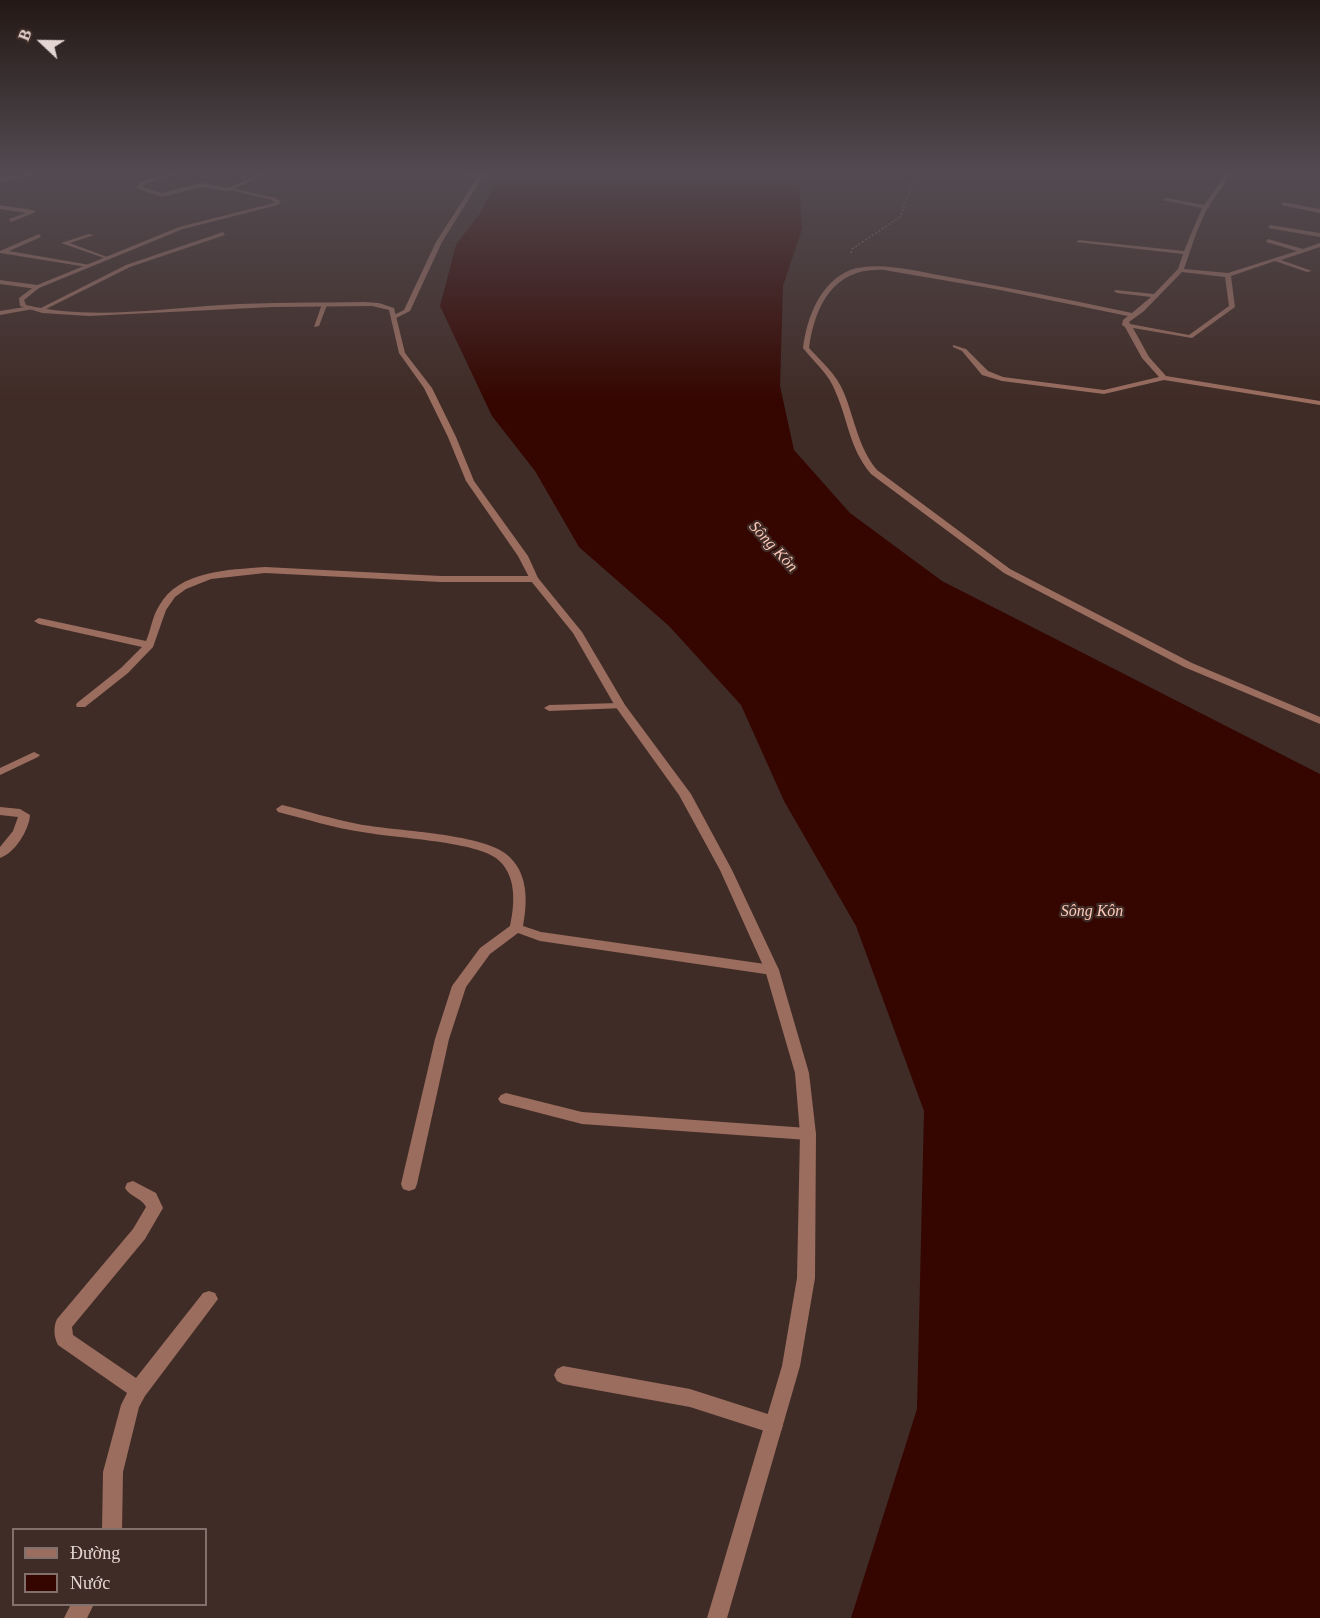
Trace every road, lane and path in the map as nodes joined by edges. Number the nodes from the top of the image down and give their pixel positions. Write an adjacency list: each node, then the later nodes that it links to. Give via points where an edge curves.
1 (10, 249): 14 (street, via 2,252)
2 (73, 249): 14 (street)
3 (130, 249): 14 (street)
4 (180, 249): 15 (street)
5 (436, 249): 28 (street, via 407,311)
6 (853, 249): 18 (path)
7 (1149, 249): 12 (street)
8 (1188, 249): 12 (street)
9 (1297, 249): 11 (street)
10 (1312, 249): 11 (street)
11 (1306, 251): 13 (street)
12 (1186, 252): 16 (street)
13 (1277, 260): 17 (street); 19 (street)
14 (96, 262): 15 (street); 21 (street)
15 (128, 266): 25 (street)
16 (1181, 270): 19 (street); 23 (street)
17 (1309, 271)
18 (848, 274): 27 (street, via 878,268); 40 (street, via 820,300 806,348 840,392 852,433 874,472 1006,571 1188,665)
19 (1228, 275): 29 (street, via 1232,307 1195,336)
20 (0, 282): 21 (street)
21 (37, 287): 25 (street, via 21,299 23,306)
22 (1117, 291): 23 (street)
23 (1154, 296): 27 (street, via 1142,310)
24 (324, 305): 25 (street, via 104,313); 28 (street, via 388,307); 30 (street)
25 (35, 309): 26 (street)
26 (0, 313)
27 (1131, 315): 29 (street)
28 (394, 317): 34 (street, via 402,353 428,388 470,481)
29 (1125, 325): 32 (street)
30 (316, 326)
31 (955, 346): 32 (street, via 964,350 985,373 1002,379 1104,392)
32 (1164, 378): 33 (street)
33 (1320, 403)
34 (534, 579): 36 (street, via 241,571 202,579 170,595); 38 (street, via 577,632)
35 (39, 621): 36 (street)
36 (149, 645): 37 (street, via 139,658)
37 (81, 705)
38 (620, 706): 39 (street); 47 (street, via 685,794 726,870)
39 (549, 708)
40 (1320, 721)
41 (34, 755): 42 (street)
42 (0, 772)
43 (282, 809): 46 (street, via 359,828 500,854 515,871 521,892)
44 (0, 811): 45 (street, via 24,815 12,843)
45 (0, 854)
46 (516, 928): 47 (street, via 540,936); 50 (street, via 485,951 459,986 442,1039)
47 (772, 970): 49 (street, via 802,1073)
48 (506, 1099): 49 (street, via 582,1118)
49 (808, 1134): 55 (street, via 806,1278 791,1366)
50 (409, 1184)
51 (133, 1188): 54 (street, via 150,1198 155,1208 139,1234 63,1325 64,1339)
52 (209, 1299): 54 (street)
53 (563, 1375): 55 (street, via 690,1398)
54 (138, 1390): 56 (street, via 130,1405 113,1472)
55 (774, 1425): 59 (street)
56 (112, 1528)
57 (83, 1606): 58 (street)
58 (74, 1618)
59 (717, 1618)

